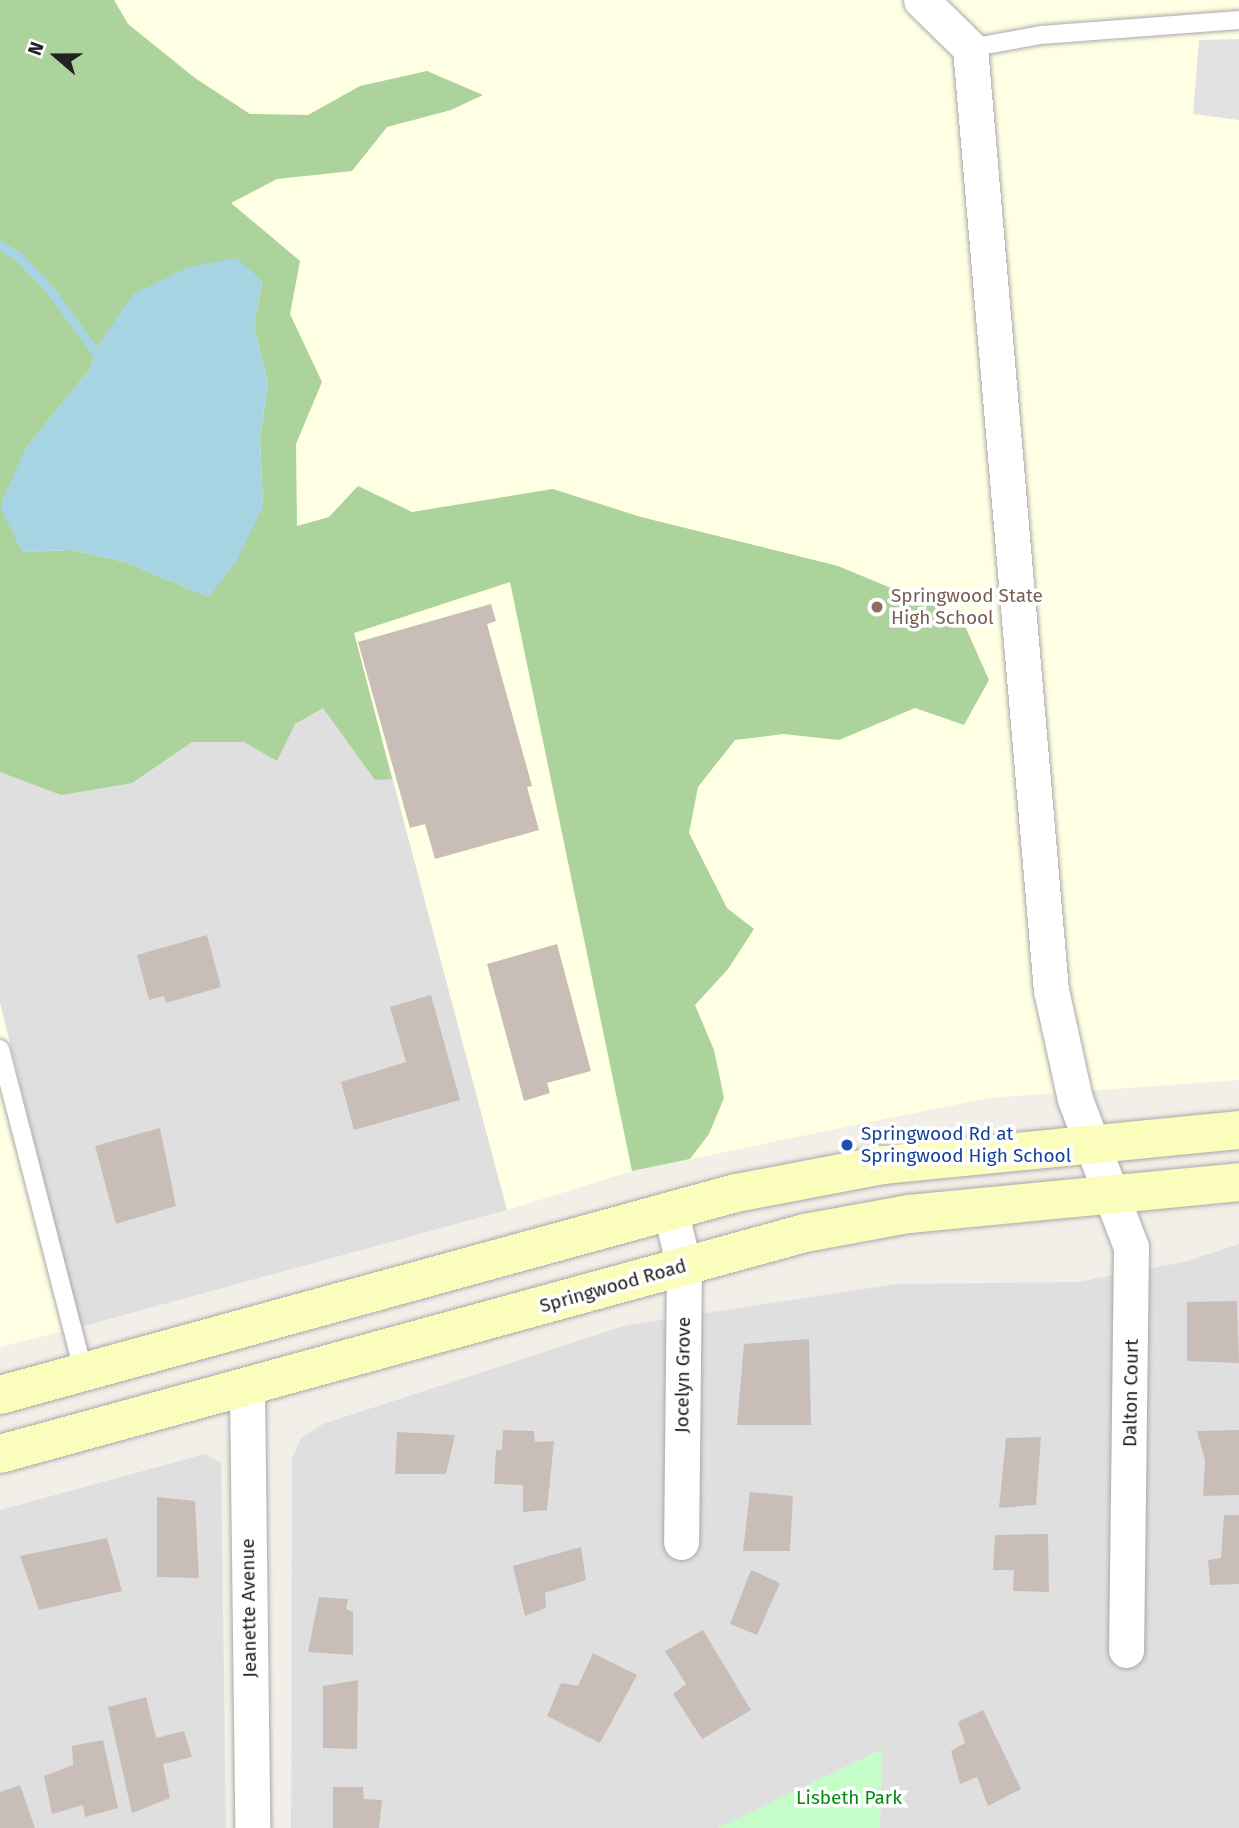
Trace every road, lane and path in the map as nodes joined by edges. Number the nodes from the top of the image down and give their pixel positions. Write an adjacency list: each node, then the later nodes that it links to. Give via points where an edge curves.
1 (921, 0): 3 (street)
2 (1239, 20): 3 (lane, via 1041,35)
3 (970, 48): 6 (street, Dalton Court, via 1051,990 1075,1099)
4 (0, 1049): 11 (lane)
5 (1239, 1130): 6 (main road)
6 (1093, 1144): 8 (street, Dalton Court); 9 (main road, via 883,1165)
7 (1239, 1182): 8 (main road, Springwood Road)
8 (1111, 1194): 10 (main road, Springwood Road, via 909,1214 805,1233); 16 (street, Dalton Court, via 1131,1247)
9 (670, 1210): 10 (street, Jocelyn Grove); 11 (main road)
10 (684, 1266): 12 (main road, Springwood Road); 15 (street, Jocelyn Grove)
11 (83, 1371): 13 (main road)
12 (247, 1389): 14 (main road, Springwood Road); 17 (street, Jeanette Avenue)
13 (0, 1395)
14 (0, 1454)
15 (681, 1542)
16 (1126, 1650)
17 (250, 1828)

